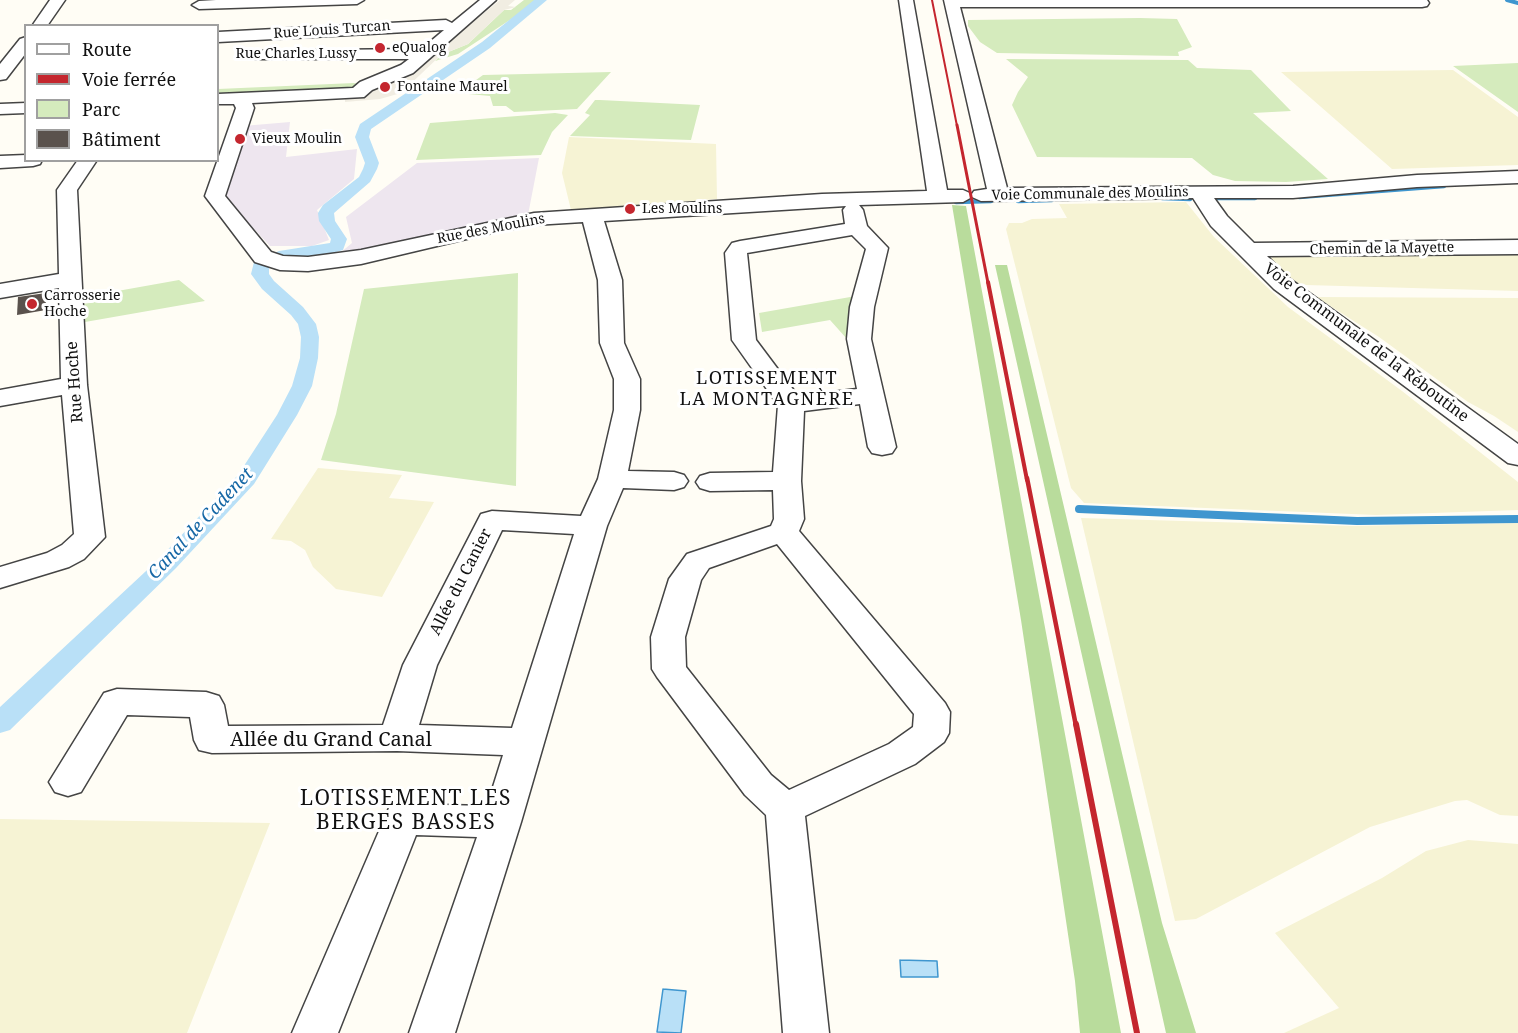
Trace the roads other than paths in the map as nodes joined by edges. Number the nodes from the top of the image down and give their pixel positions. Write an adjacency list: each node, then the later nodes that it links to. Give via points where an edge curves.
1 (58, 0): 9 (street)
2 (357, 0): 8 (street)
3 (479, 0): 10 (street)
4 (489, 0): 18 (street, via 407,69)
5 (906, 0): 33 (street)
6 (952, 1): 7 (street); 32 (street)
7 (1422, 3)
8 (198, 7)
9 (40, 24)
10 (446, 25): 11 (street, Rue Louis Turcan, via 399,19); 15 (street)
11 (219, 37)
12 (24, 46): 13 (street); 17 (street)
13 (0, 50)
14 (240, 54): 15 (street, Rue Charles Lussy)
15 (411, 54): 18 (street, via 389,74)
16 (24, 70): 17 (street)
17 (2, 73)
18 (390, 78): 19 (street)
19 (362, 84): 20 (street); 23 (street, via 360,92 352,94)
20 (219, 89)
21 (24, 97): 22 (street)
22 (0, 98)
23 (241, 98): 24 (street); 35 (street, Rue des Moulins, via 245,108 215,196 271,260 308,264 361,257 508,224)
24 (219, 99)
25 (24, 108): 26 (street)
26 (0, 109)
27 (24, 161): 28 (street)
28 (0, 162)
29 (87, 162): 39 (street, Rue Hoche, via 67,190)
30 (1518, 177): 31 (street, Voie Communale des Moulins, via 1293,192)
31 (1199, 192): 32 (street, Voie Communale des Moulins); 38 (street, Voie Communale de la Réboutine, via 1219,221)
32 (981, 195): 33 (street, Voie Communale des Moulins)
33 (938, 196): 34 (street, Rue des Moulins)
34 (850, 199): 35 (street, Rue des Moulins); 36 (street)
35 (592, 215): 47 (street, via 610,280 612,343 627,379 627,410)
36 (857, 228): 42 (street, via 877,248 862,307 859,339); 44 (street, via 740,248 736,253 744,340)
37 (1518, 247): 38 (street, Chemin de la Mayette)
38 (1247, 250): 46 (street, Voie Communale de la Réboutine, via 1282,284)
39 (69, 279): 40 (street); 41 (street, Rue Hoche)
40 (0, 291)
41 (74, 385): 43 (street); 53 (street, Rue Hoche, via 90,537 58,560)
42 (872, 395): 44 (street); 45 (street)
43 (0, 398)
44 (791, 405): 49 (street)
45 (882, 447)
46 (1518, 457)
47 (612, 479): 48 (street); 51 (street)
48 (674, 481)
49 (787, 481): 50 (street); 52 (street, via 789,519)
50 (710, 482)
51 (592, 526): 54 (street, Allée du Canier, via 492,520 420,664); 55 (street)
52 (783, 532): 57 (street, via 698,561 685,579 668,637 669,669 758,784); 57 (street, via 932,712 931,733 902,754)
53 (0, 578)
54 (397, 738): 55 (street, Allée du Grand Canal); 56 (street, Allée du Grand Canal, via 212,740 206,705 117,702)
55 (525, 742): 58 (street)
56 (68, 782)
57 (785, 809): 61 (street)
58 (501, 822): 59 (street, via 403,819); 60 (street)
59 (315, 1033)
60 (432, 1033)
61 (806, 1033)

